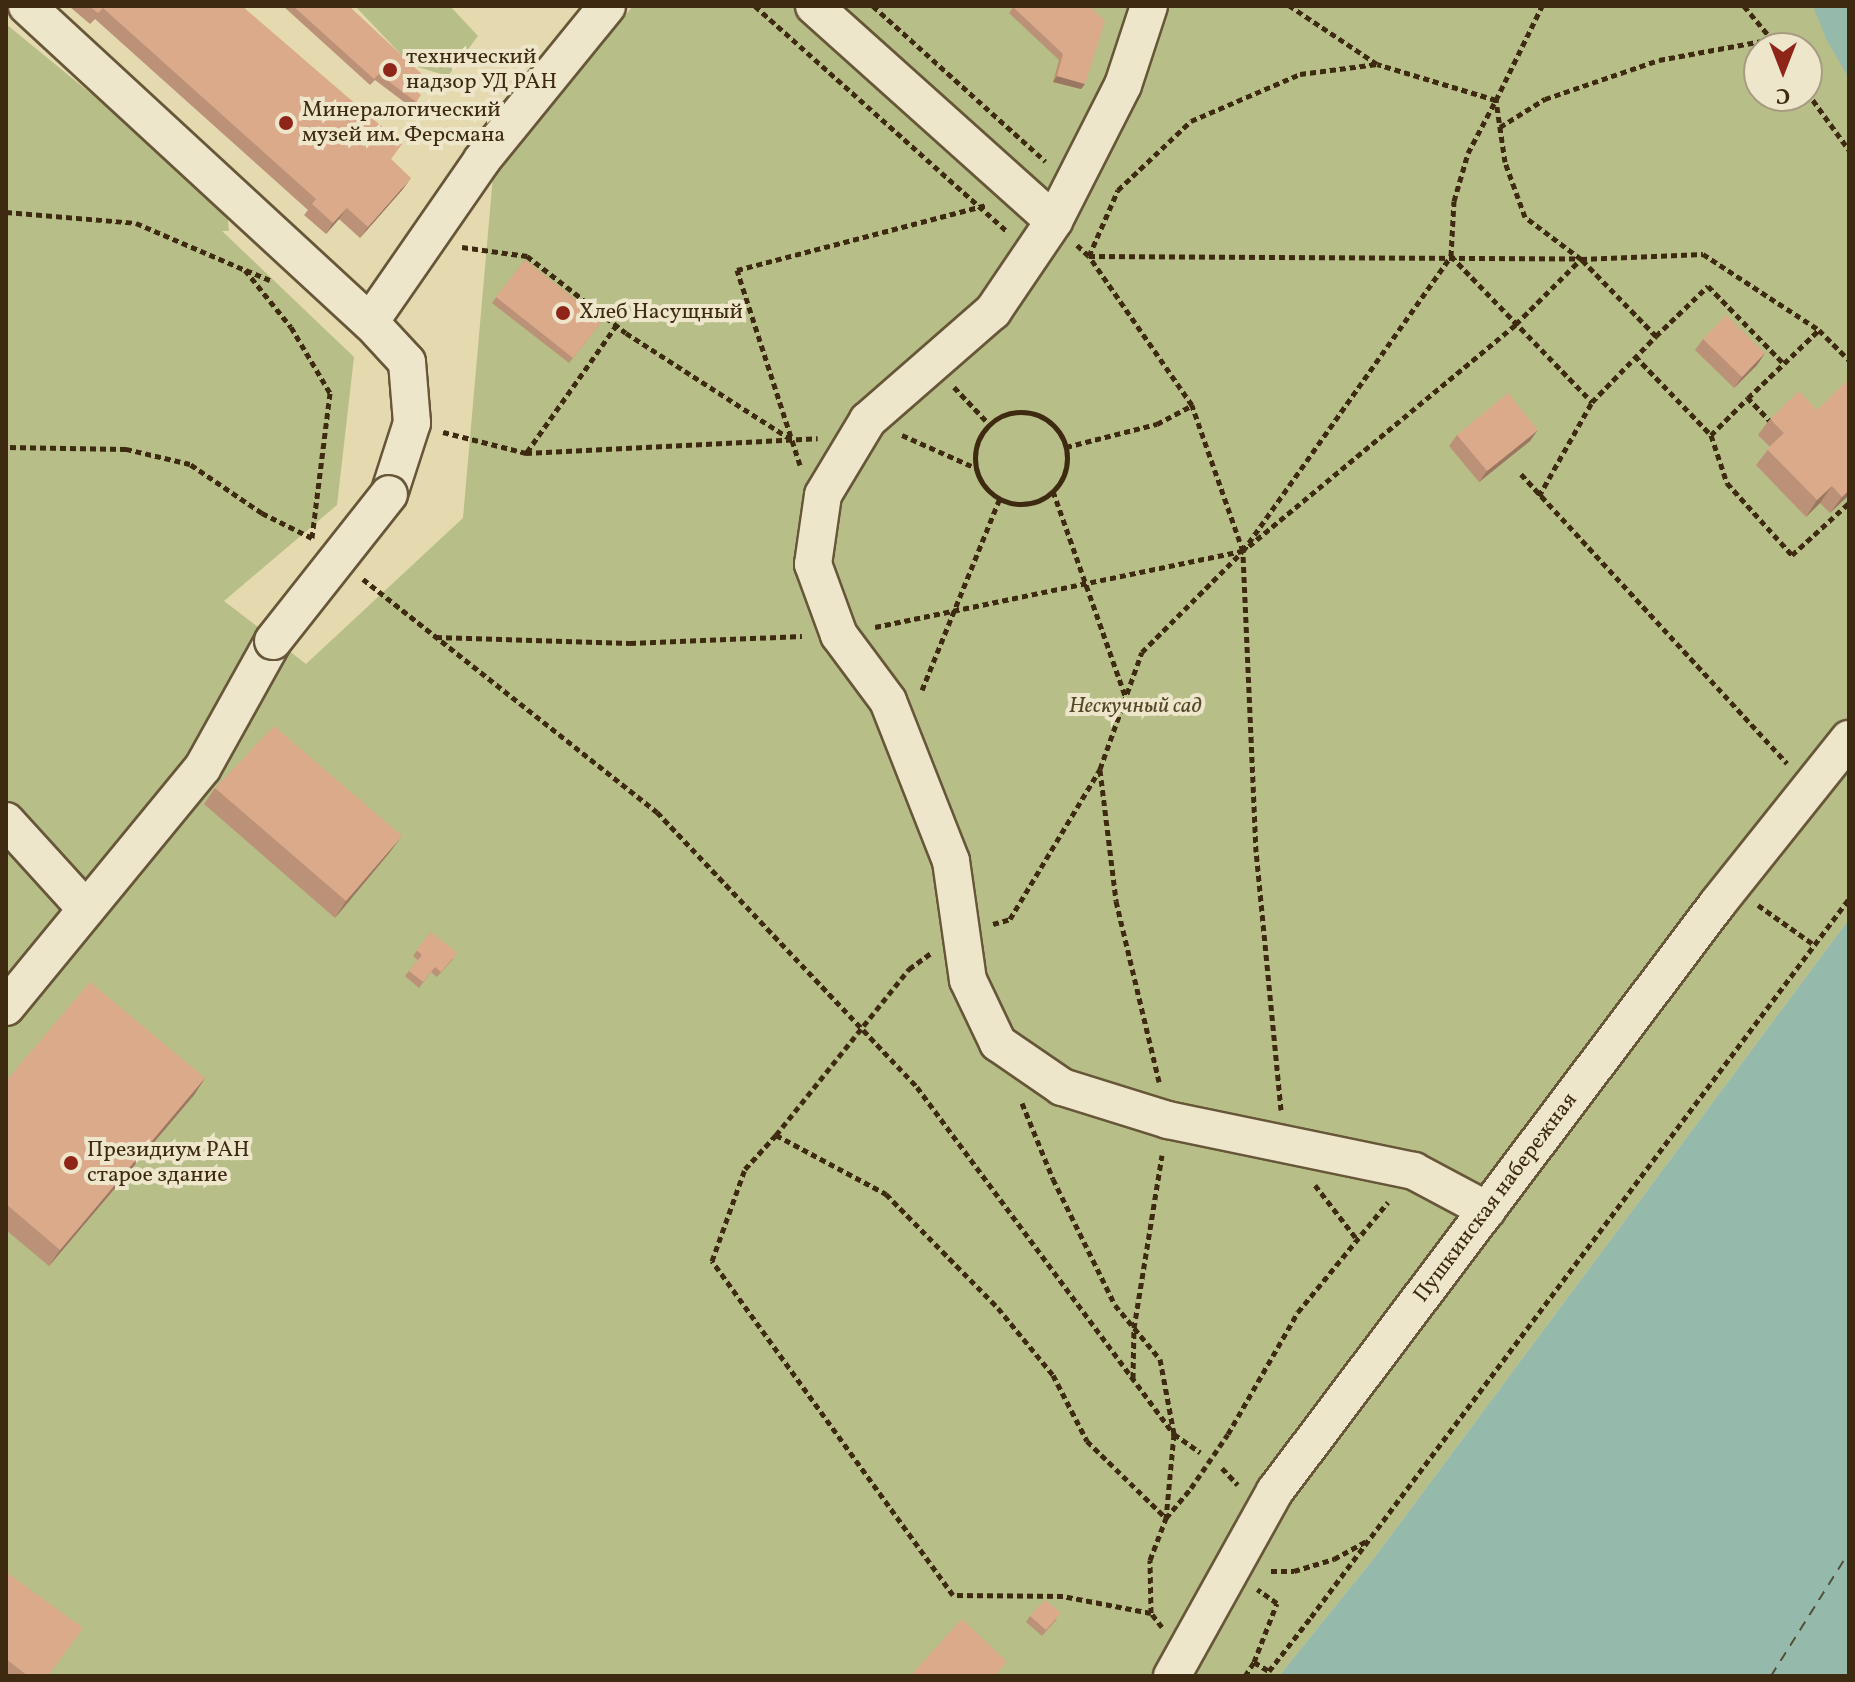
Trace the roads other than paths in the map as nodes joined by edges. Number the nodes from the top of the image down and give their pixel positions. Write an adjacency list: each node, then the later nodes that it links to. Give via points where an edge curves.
1 (27, 6): 6 (lane)
2 (607, 6): 6 (lane, via 482,160)
3 (814, 6): 5 (lane)
4 (1149, 6): 5 (lane, via 1123,85)
5 (1054, 221): 11 (lane, via 993,311 868,420 823,495 813,564 839,635 888,701 951,861 968,980 998,1043 1062,1087 1168,1120 1414,1171)
6 (370, 322): 9 (lane, bridge, via 407,362 412,423 389,494 273,641 203,767)
7 (1849, 739): 11 (lane, Пушкинская набережная)
8 (6, 821): 9 (lane)
9 (86, 909): 10 (lane)
10 (6, 1007)
11 (1487, 1210): 12 (lane, Пушкинская набережная, via 1275,1491)
12 (1177, 1665)

